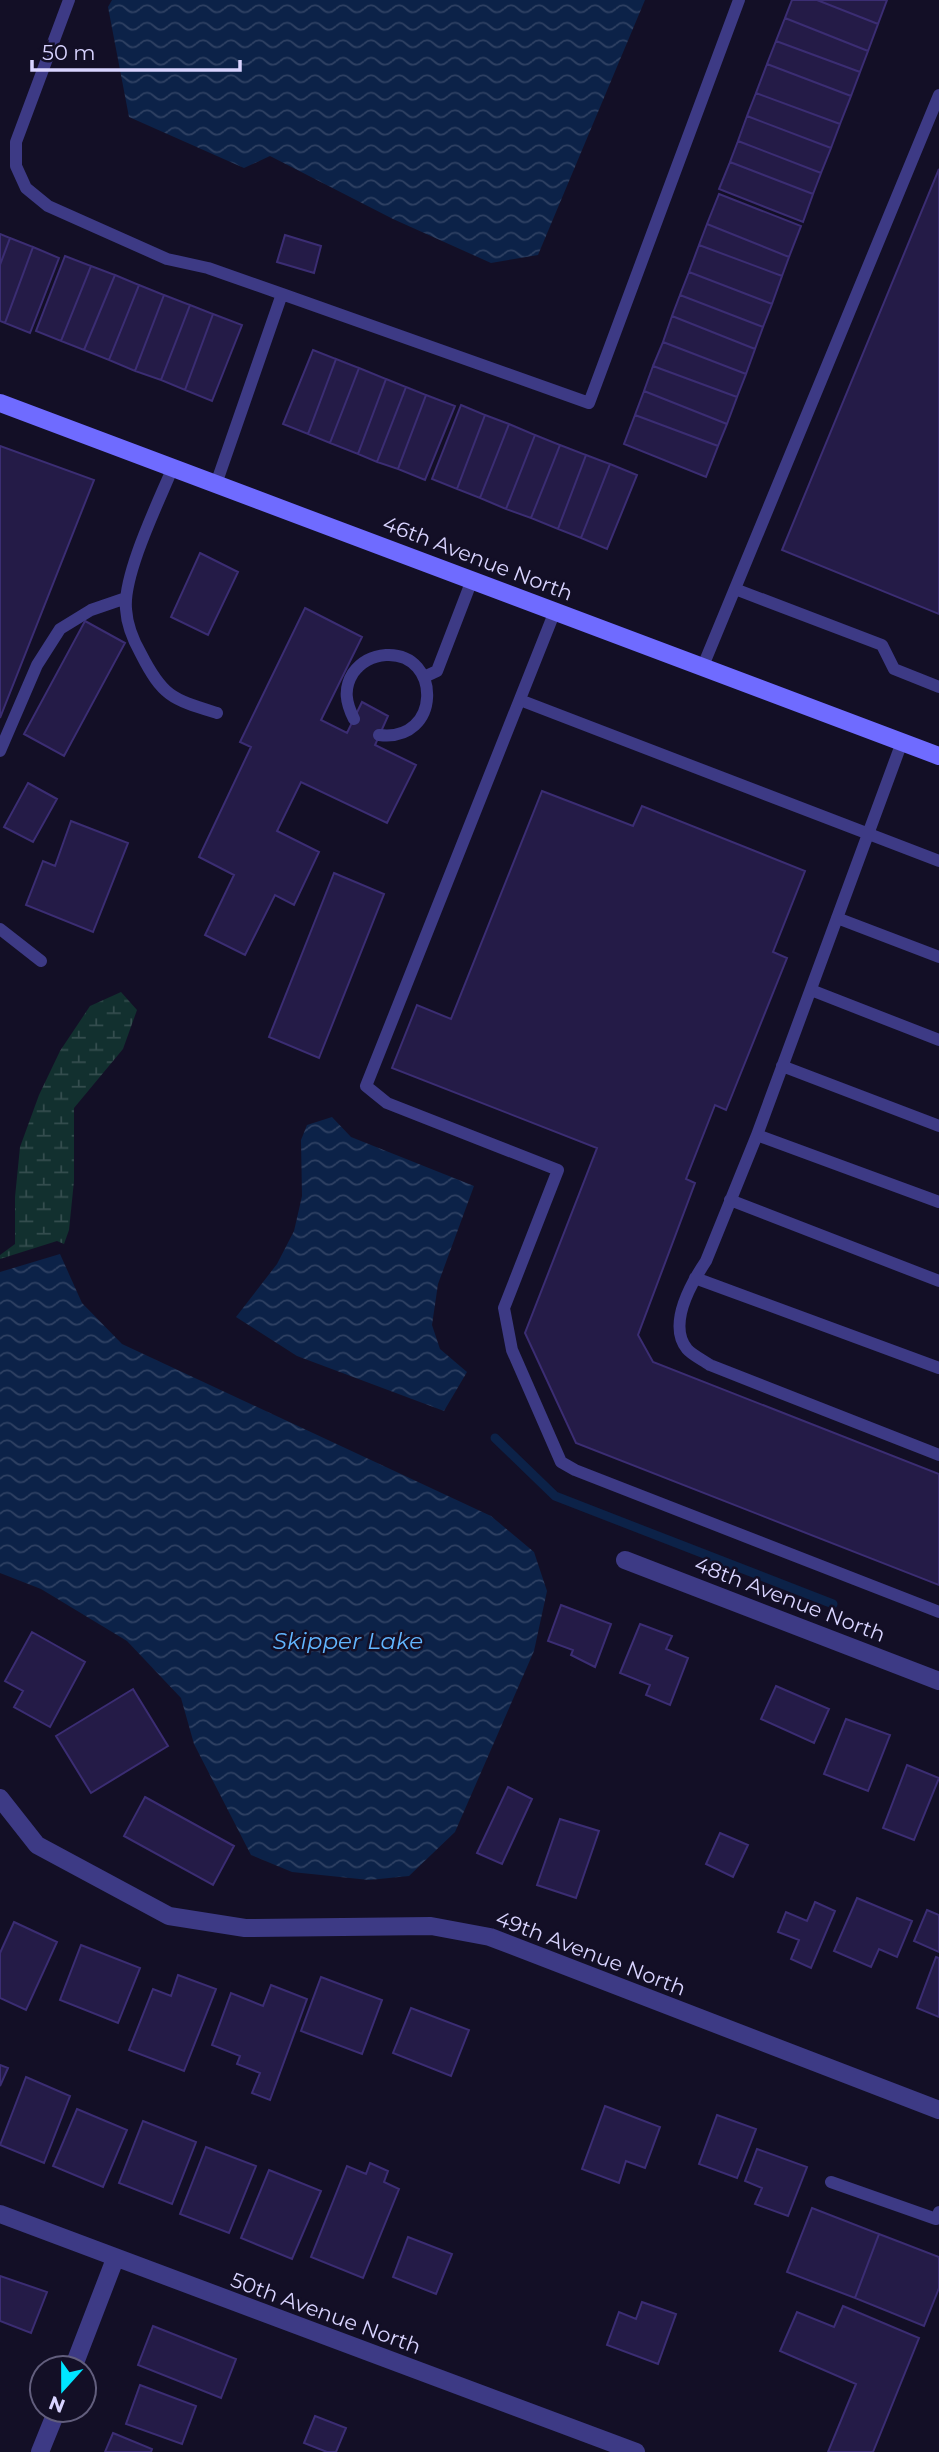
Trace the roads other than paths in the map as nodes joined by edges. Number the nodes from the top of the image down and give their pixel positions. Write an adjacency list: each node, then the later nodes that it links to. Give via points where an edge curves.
1 (69, 0): 4 (lane, via 16,142 16,166 26,188 48,206 139,249)
2 (739, 0): 4 (lane, via 589,403)
3 (939, 94): 9 (lane)
4 (282, 294): 7 (lane)
5 (0, 402): 6 (street, 46th Avenue North)
6 (173, 467): 7 (street, 46th Avenue North); 10 (lane)
7 (216, 484): 8 (street, 46th Avenue North)
8 (472, 580): 11 (street, 46th Avenue North); 13 (lane, via 437,671)
9 (735, 589): 12 (lane); 14 (lane, via 882,645 894,669)
10 (126, 598): 16 (lane, via 127,621 156,682 187,704); 20 (lane, via 91,610 60,629 37,666)
11 (555, 611): 12 (street, 46th Avenue North); 15 (lane)
12 (703, 666): 19 (street, 46th Avenue North)
13 (424, 677): 17 (lane, via 415,666 391,655 366,661 355,670 346,694); 18 (lane, via 428,690 422,716 402,734)
14 (939, 687)
15 (520, 700): 22 (lane); 40 (lane, via 366,1086 387,1102 558,1170 504,1308 512,1350 561,1462)
16 (217, 713)
17 (354, 719)
18 (379, 735)
19 (902, 742): 21 (street, 46th Avenue North); 22 (lane)
20 (0, 751)
21 (939, 756)
22 (868, 834): 23 (lane); 24 (lane)
23 (939, 861)
24 (837, 918): 26 (lane); 28 (lane)
25 (0, 929): 27 (lane)
26 (939, 957)
27 (41, 961)
28 (811, 990): 29 (lane); 30 (lane)
29 (939, 1040)
30 (782, 1066): 31 (lane); 32 (lane)
31 (939, 1126)
32 (757, 1135): 33 (lane); 34 (lane)
33 (730, 1200): 35 (lane); 36 (lane)
34 (939, 1202)
35 (695, 1278): 37 (lane); 38 (lane, via 681,1312 681,1335 687,1349 710,1365)
36 (939, 1281)
37 (939, 1368)
38 (939, 1455)
39 (625, 1560): 41 (street, 48th Avenue North)
40 (939, 1612)
41 (939, 1681)
42 (0, 1798): 43 (street, 49th Avenue North, via 37,1845 169,1916 245,1928 431,1926 490,1937)
43 (939, 2110)
44 (831, 2182): 45 (lane, via 936,2219)
45 (939, 2212)
46 (0, 2214): 47 (street, 50th Avenue North)
47 (115, 2259): 48 (street); 51 (street, 50th Avenue North)
48 (78, 2354)
49 (51, 2424): 50 (street)
50 (40, 2452)
51 (636, 2452)

